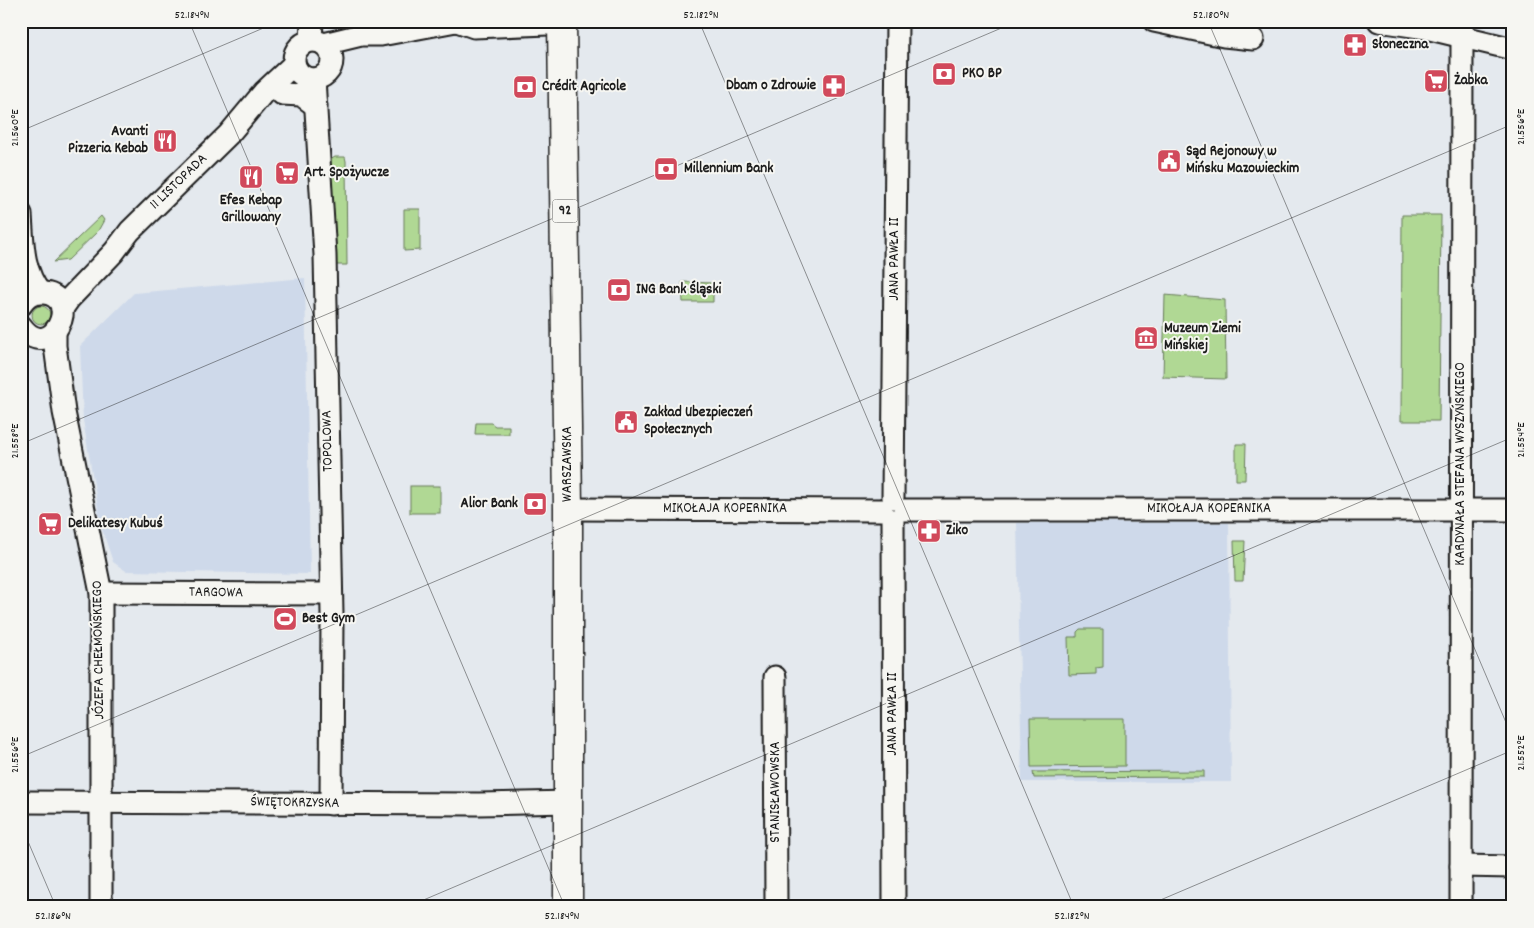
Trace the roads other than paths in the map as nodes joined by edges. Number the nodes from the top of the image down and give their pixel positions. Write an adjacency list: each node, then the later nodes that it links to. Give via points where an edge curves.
1 (456, 21): 2 (street, via 474,27 548,24); 9 (street)
2 (550, 21)
3 (562, 21): 20 (main road, WARSZAWSKA / 92)
4 (897, 21): 21 (street, JANA PAWŁA II)
5 (1154, 21): 10 (street)
6 (1379, 21): 7 (street)
7 (1462, 29): 11 (street); 22 (street, KARDYNAŁA STEFANA WYSZYŃSKIEGO)
8 (316, 35): 9 (street); 12 (street, via 331,52); 13 (street, via 299,47 294,58)
9 (381, 35): 12 (street, via 346,52)
10 (1253, 39)
11 (1513, 49)
12 (332, 63): 13 (street, via 326,74)
13 (304, 73): 14 (street, 11 LISTOPADA); 15 (street, TOPOLOWA); 16 (street, 11 LISTOPADA, via 264,92)
14 (282, 94): 15 (street, via 302,95); 16 (street, 11 LISTOPADA)
15 (316, 106): 25 (street, TOPOLOWA, via 325,255)
16 (229, 134): 18 (street, 11 LISTOPADA, via 130,231 69,299)
17 (21, 214): 18 (street, via 22,272)
18 (40, 300): 19 (street, via 62,320)
19 (32, 332): 24 (street, JÓZEFA CHEŁMOŃSKIEGO, via 55,346 64,412)
20 (568, 509): 21 (street, MIKOŁAJA KOPERNIKA); 29 (main road, WARSZAWSKA / 92)
21 (893, 509): 22 (street, MIKOŁAJA KOPERNIKA); 36 (street, JANA PAWŁA II)
22 (1460, 510): 23 (street, MIKOŁAJA KOPERNIKA); 31 (street, KARDYNAŁA STEFANA WYSZYŃSKIEGO)
23 (1513, 510)
24 (101, 593): 25 (street, TARGOWA); 28 (street, JÓZEFA CHEŁMOŃSKIEGO)
25 (332, 594): 30 (street, TOPOLOWA)
26 (774, 676): 35 (street, STANISŁAWOWSKA)
27 (21, 802): 28 (street, ŚWIĘTOKRZYSKA)
28 (102, 802): 30 (street, ŚWIĘTOKRZYSKA); 33 (street, JÓZEFA CHEŁMOŃSKIEGO)
29 (569, 802): 30 (street, ŚWIĘTOKRZYSKA); 34 (main road, WARSZAWSKA / 92)
30 (331, 804)
31 (1461, 866): 32 (street); 37 (street, KARDYNAŁA STEFANA WYSZYŃSKIEGO)
32 (1513, 867)
33 (101, 907)
34 (568, 907)
35 (776, 907)
36 (894, 907)
37 (1461, 907)

